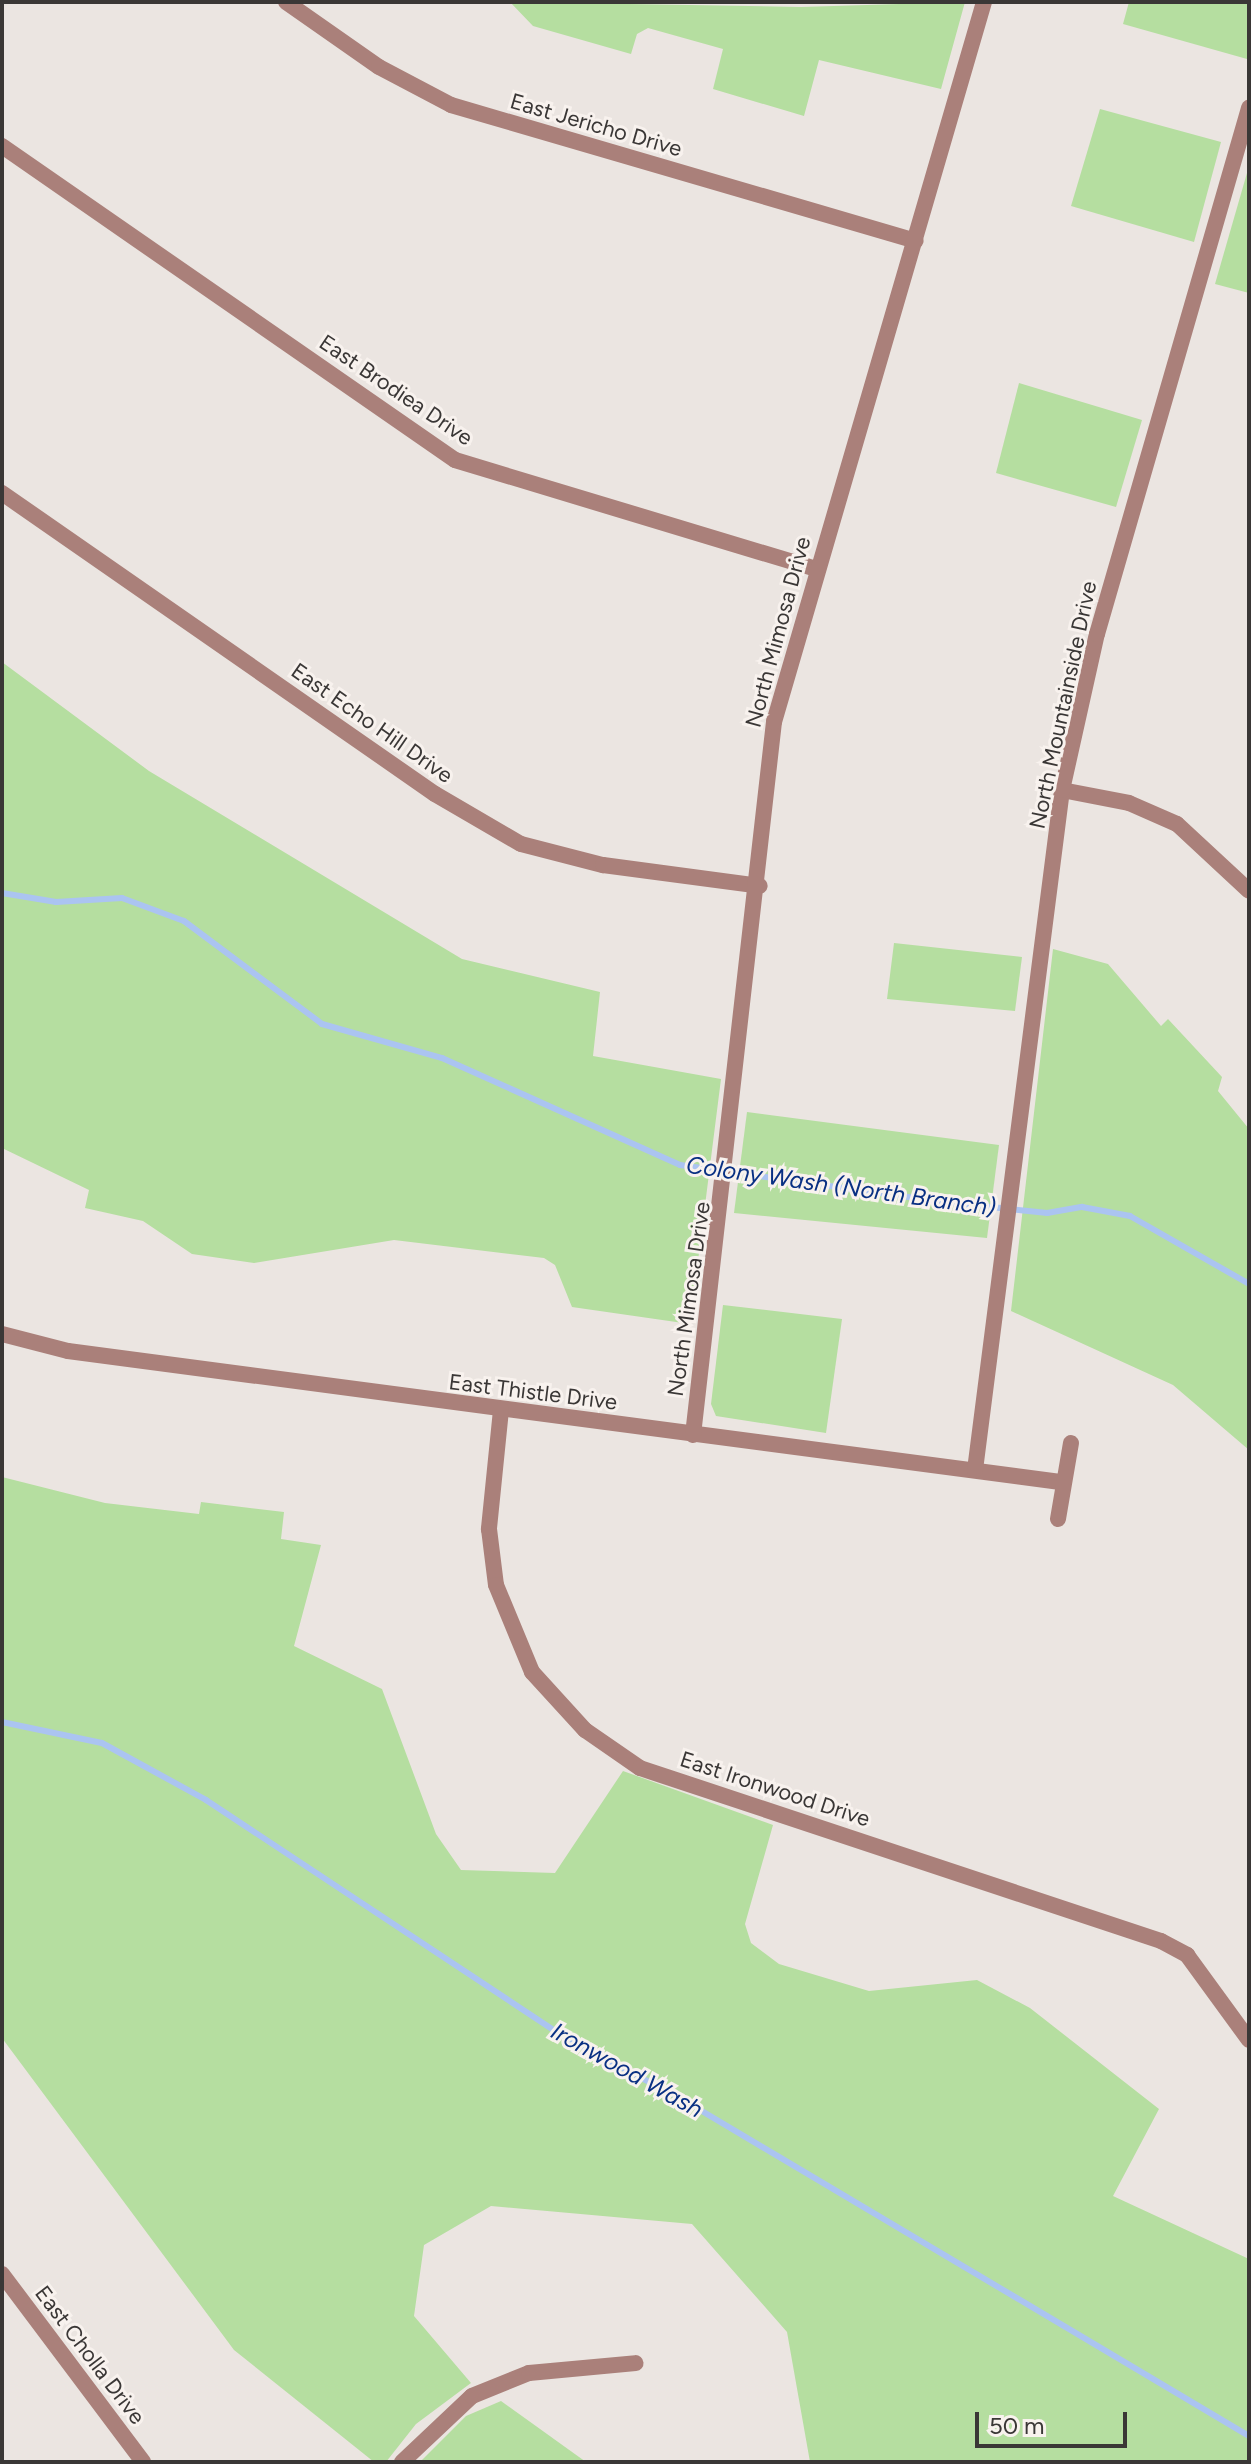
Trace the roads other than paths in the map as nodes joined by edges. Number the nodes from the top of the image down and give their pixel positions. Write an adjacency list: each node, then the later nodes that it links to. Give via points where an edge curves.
1 (286, 2): 5 (street, East Jericho Drive, via 379,67 451,105)
2 (984, 2): 5 (street, North Mimosa Drive)
3 (1249, 108): 8 (street, North Mountainside Drive, via 1097,634)
4 (2, 146): 7 (street, East Brodiea Drive, via 455,460 541,492)
5 (916, 241): 7 (street, North Mimosa Drive)
6 (2, 493): 9 (street, East Echo Hill Drive, via 435,794 521,844 603,865)
7 (816, 569): 9 (street, North Mimosa Drive, via 774,722)
8 (1062, 790): 10 (street, via 1129,803 1177,824); 15 (street, North Mountainside Drive)
9 (760, 886): 13 (street, North Mimosa Drive)
10 (1249, 891)
11 (2, 1334): 12 (street, East Thistle Drive, via 68,1351)
12 (501, 1410): 13 (street, East Thistle Drive); 18 (street, East Ironwood Drive, via 489,1529 496,1585 532,1672 585,1730 640,1768 1161,1941 1187,1955)
13 (693, 1435): 15 (street, East Thistle Drive)
14 (1071, 1443): 16 (street)
15 (975, 1470): 16 (street, East Thistle Drive)
16 (1060, 1482): 17 (street)
17 (1058, 1519)
18 (1249, 2040)
19 (2, 2274): 21 (street, East Cholla Drive)
20 (636, 2363): 22 (street, via 529,2373 472,2396)
21 (143, 2462)
22 (402, 2462)

